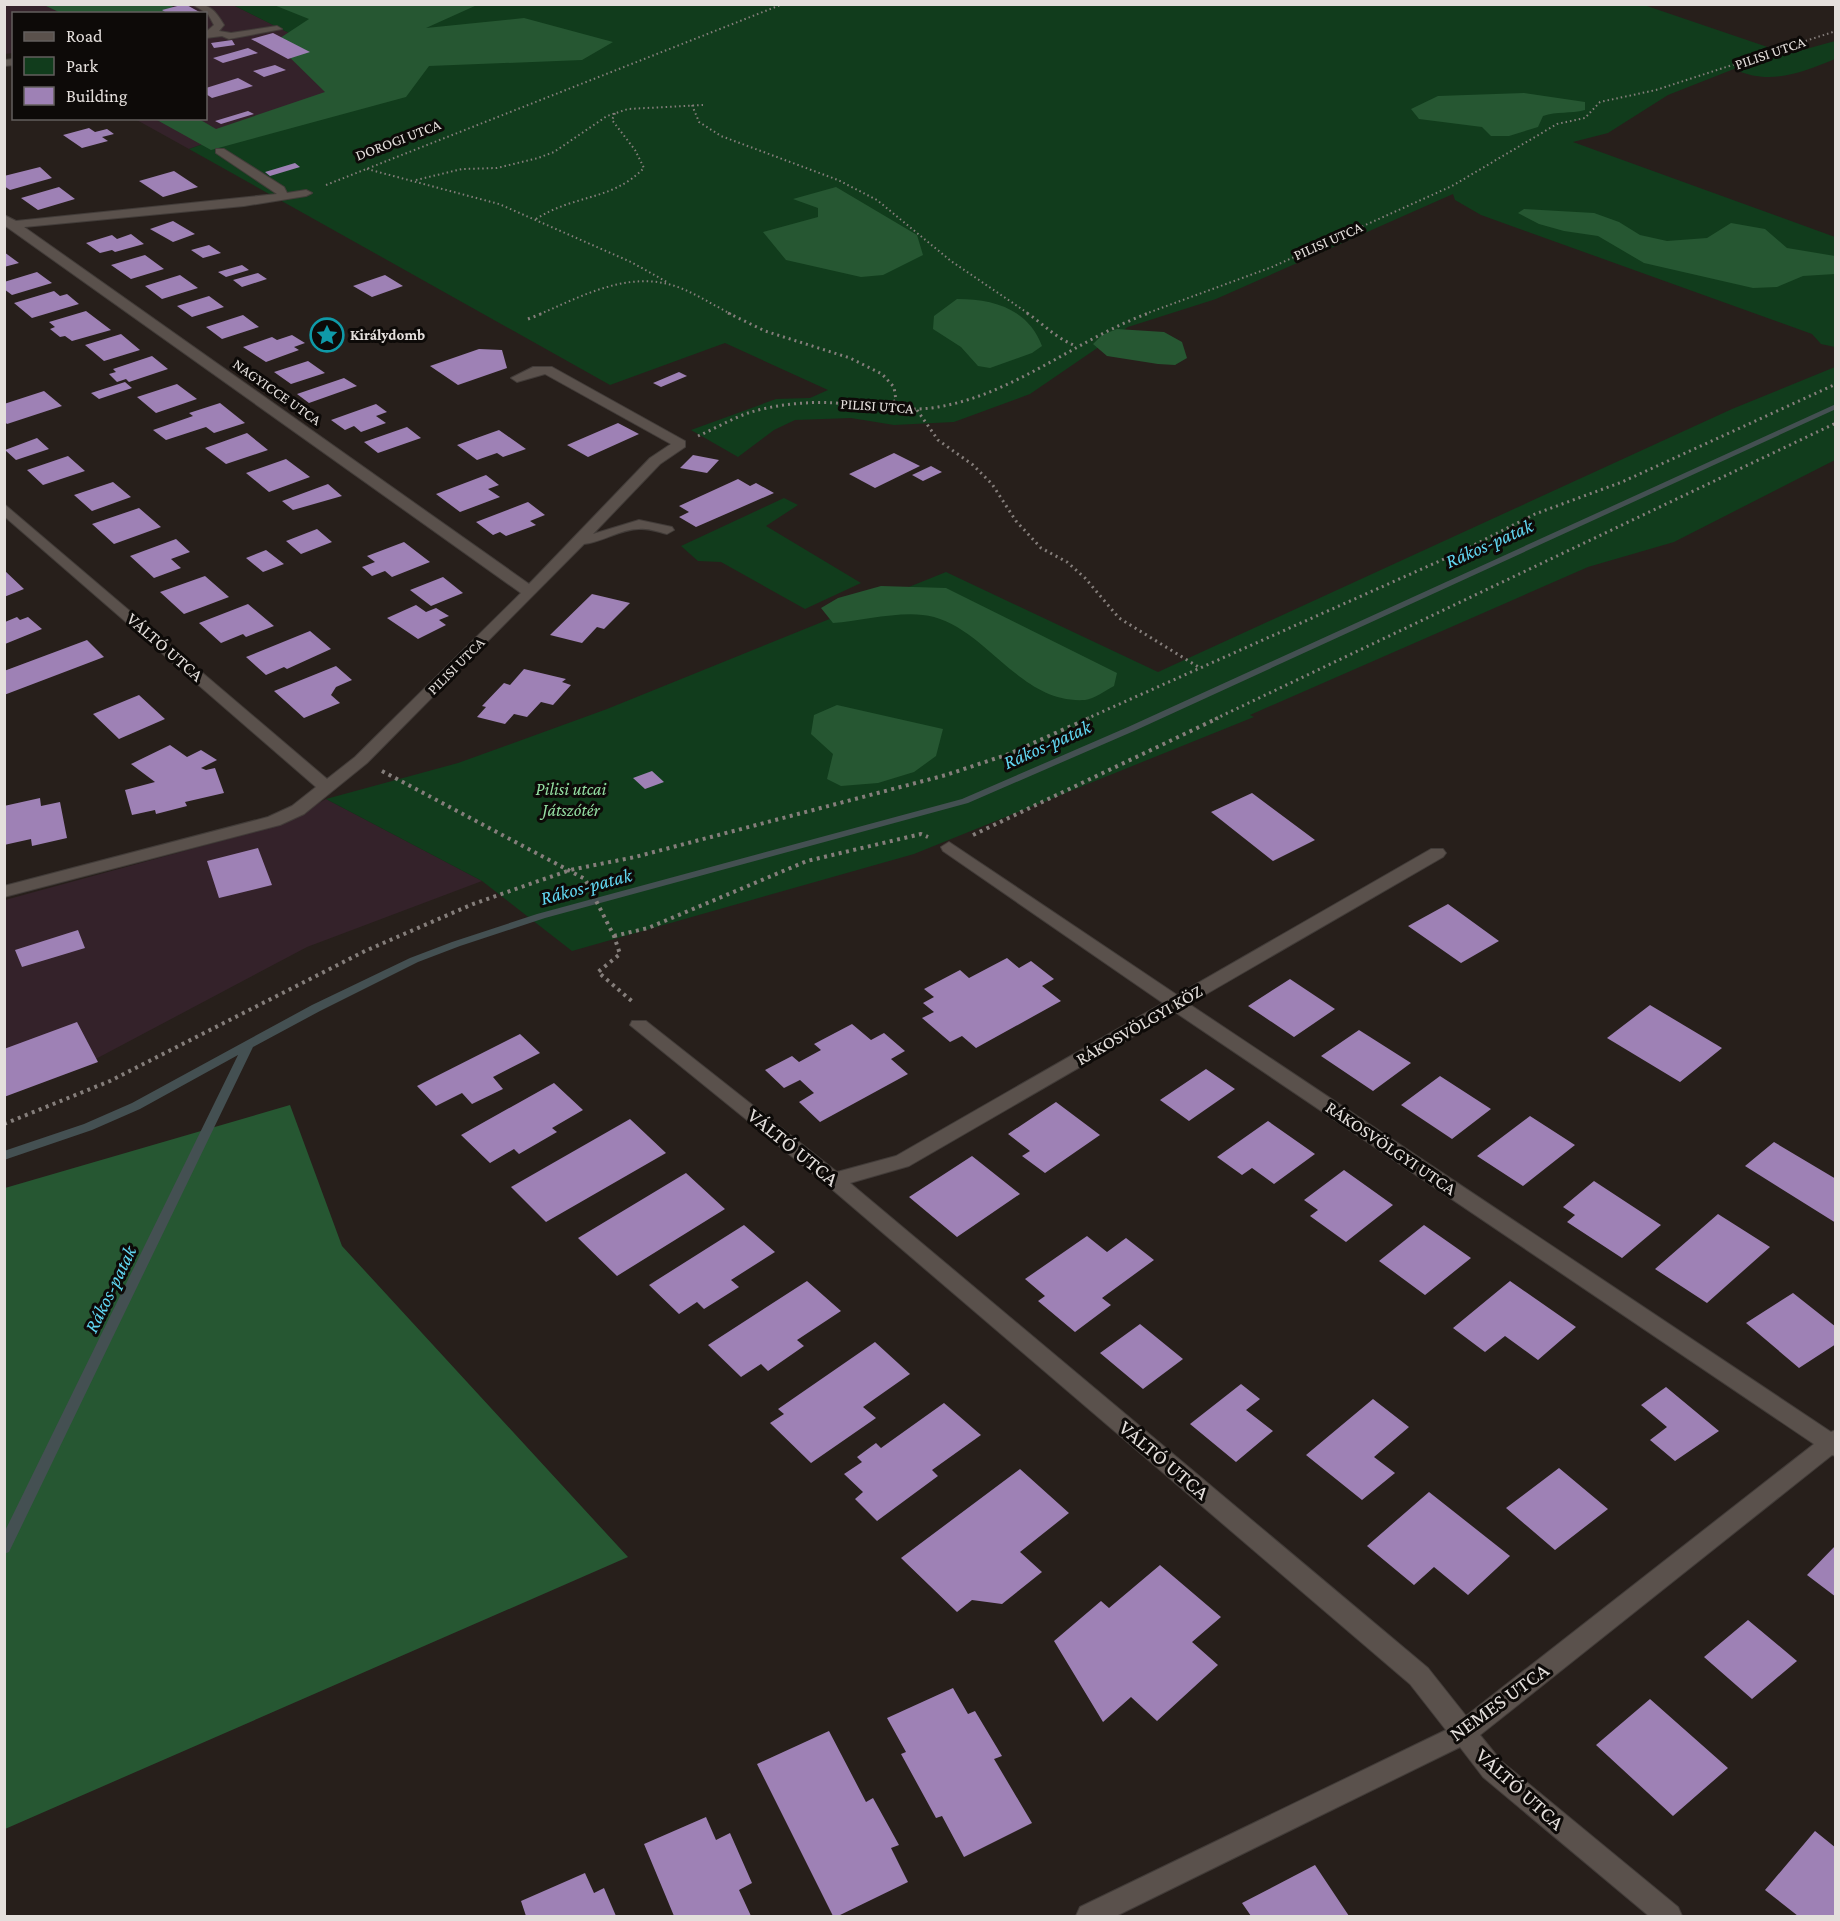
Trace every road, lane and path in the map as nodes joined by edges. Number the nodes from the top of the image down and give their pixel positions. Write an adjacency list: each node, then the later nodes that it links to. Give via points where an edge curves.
1 (196, 4): 5 (street, via 212,12 219,25)
2 (783, 4): 10 (path, DOROGI UTCA)
3 (277, 29): 5 (street)
4 (1836, 31): 18 (path, PILISI UTCA, via 1656,90 1600,102 1585,118 1557,124 1452,186 1272,267 1113,326)
5 (208, 35)
6 (692, 105): 7 (path); 8 (path, via 642,107); 18 (path, via 699,122 721,136 838,180 877,200 951,261 1042,324 1056,338)
7 (703, 105)
8 (615, 113): 11 (path, via 538,158 497,168 462,169); 14 (path, via 612,120 642,157 644,168 625,187 556,206)
9 (220, 151): 13 (street, via 280,189)
10 (367, 169): 11 (path); 12 (path, DOROGI UTCA)
11 (415, 181): 14 (path, via 499,204)
12 (306, 193): 13 (street)
13 (284, 197): 15 (street)
14 (535, 219): 16 (path)
15 (7, 223): 28 (street, NAGYICCE UTCA)
16 (670, 284): 17 (path, via 649,280 609,285); 21 (path, via 765,330 850,358 882,375 894,387 896,400)
17 (528, 320)
18 (1076, 347): 22 (path, PILISI UTCA, via 996,391 961,403)
19 (517, 378): 24 (street, via 547,370)
20 (1836, 384): 29 (path, via 1622,482 1535,514 1462,551)
21 (882, 410): 22 (path, PILISI UTCA); 24 (path, PILISI UTCA, via 819,403 748,413)
22 (916, 410): 29 (path, via 938,440 992,483 1016,521 1035,541 1085,578 1119,618)
23 (1836, 423): 32 (path)
24 (680, 444): 27 (street, PILISI UTCA, via 654,461)
25 (4, 508): 31 (street, VÁLTÓ UTCA)
26 (668, 530): 27 (street, via 647,523 630,523 593,540)
27 (579, 540): 28 (street, PILISI UTCA)
28 (531, 592): 30 (street, PILISI UTCA)
29 (1200, 668): 34 (path, via 1009,754 946,775 635,857)
30 (362, 760): 31 (street, PILISI UTCA); 34 (path)
31 (326, 787): 35 (street, PILISI UTCA, via 298,810 274,821)
32 (949, 847): 36 (path, via 921,834 807,861 648,927); 37 (street, RÁKOSVÖLGYI UTCA)
33 (1437, 853): 37 (street, RÁKOSVÖLGYI KÖZ)
34 (570, 870): 36 (path, via 585,879); 39 (path, via 473,904 365,951 110,1081)
35 (4, 892)
36 (614, 936): 38 (path, via 620,954 598,972 649,1016)
37 (1177, 1004): 40 (street, RÁKOSVÖLGYI KÖZ, via 902,1161); 41 (street, RÁKOSVÖLGYI UTCA)
38 (639, 1025): 40 (street, VÁLTÓ UTCA)
39 (4, 1124)
40 (834, 1180): 42 (street, VÁLTÓ UTCA, via 1419,1676)
41 (1834, 1443): 42 (street, NEMES UTCA)
42 (1462, 1734): 43 (street, NEMES UTCA); 44 (street, VÁLTÓ UTCA, via 1492,1769)
43 (1089, 1917)
44 (1669, 1917)

